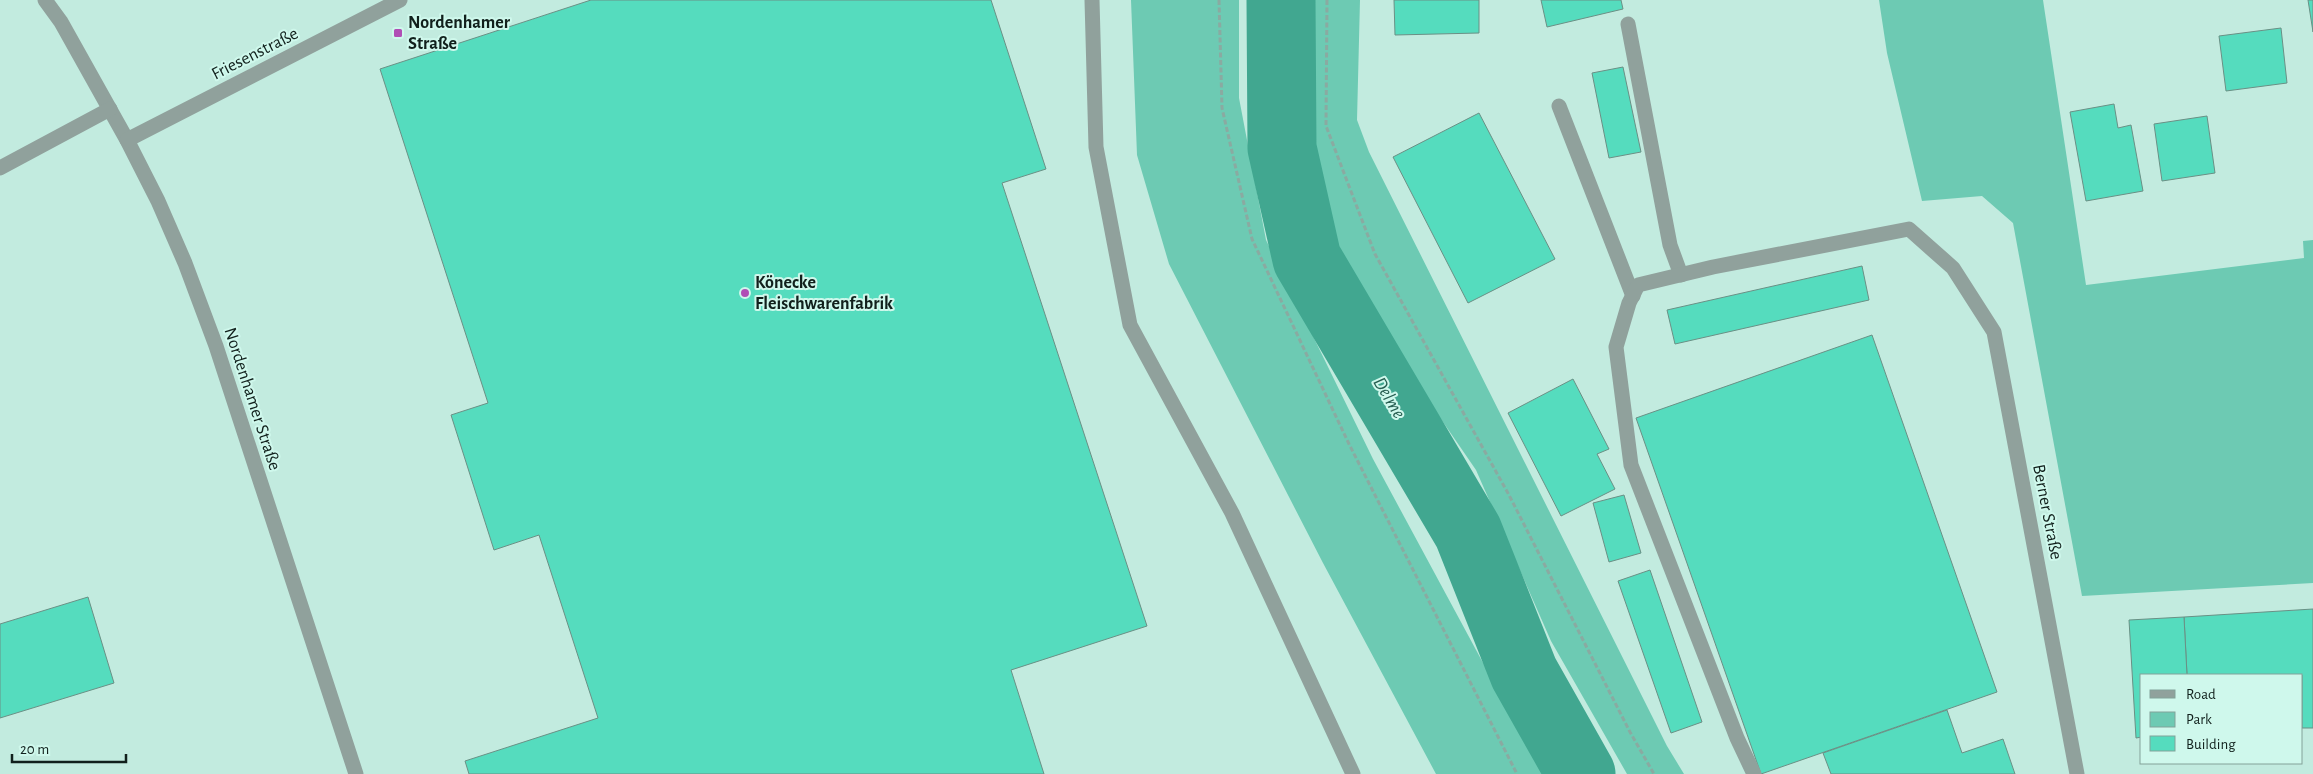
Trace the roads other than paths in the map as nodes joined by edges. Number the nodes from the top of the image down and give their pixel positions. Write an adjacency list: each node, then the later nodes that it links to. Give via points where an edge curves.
1 (45, 0): 6 (street, Nordenhamer Straße)
2 (400, 0): 7 (street, Friesenstraße)
3 (1092, 0): 12 (street, via 1096,147 1130,325 1232,513)
4 (1628, 24): 9 (street, via 1670,245)
5 (1559, 106): 10 (street)
6 (110, 109): 7 (street, Nordenhamer Straße); 8 (street)
7 (127, 140): 11 (street, Nordenhamer Straße, via 158,200 216,346)
8 (0, 168)
9 (1681, 275): 10 (street, via 1638,286); 14 (street, Berner Straße, via 1909,229 1953,268 1994,332)
10 (1633, 296): 13 (street, via 1616,347 1631,465)
11 (356, 774)
12 (1353, 774)
13 (1754, 774)
14 (2077, 774)

